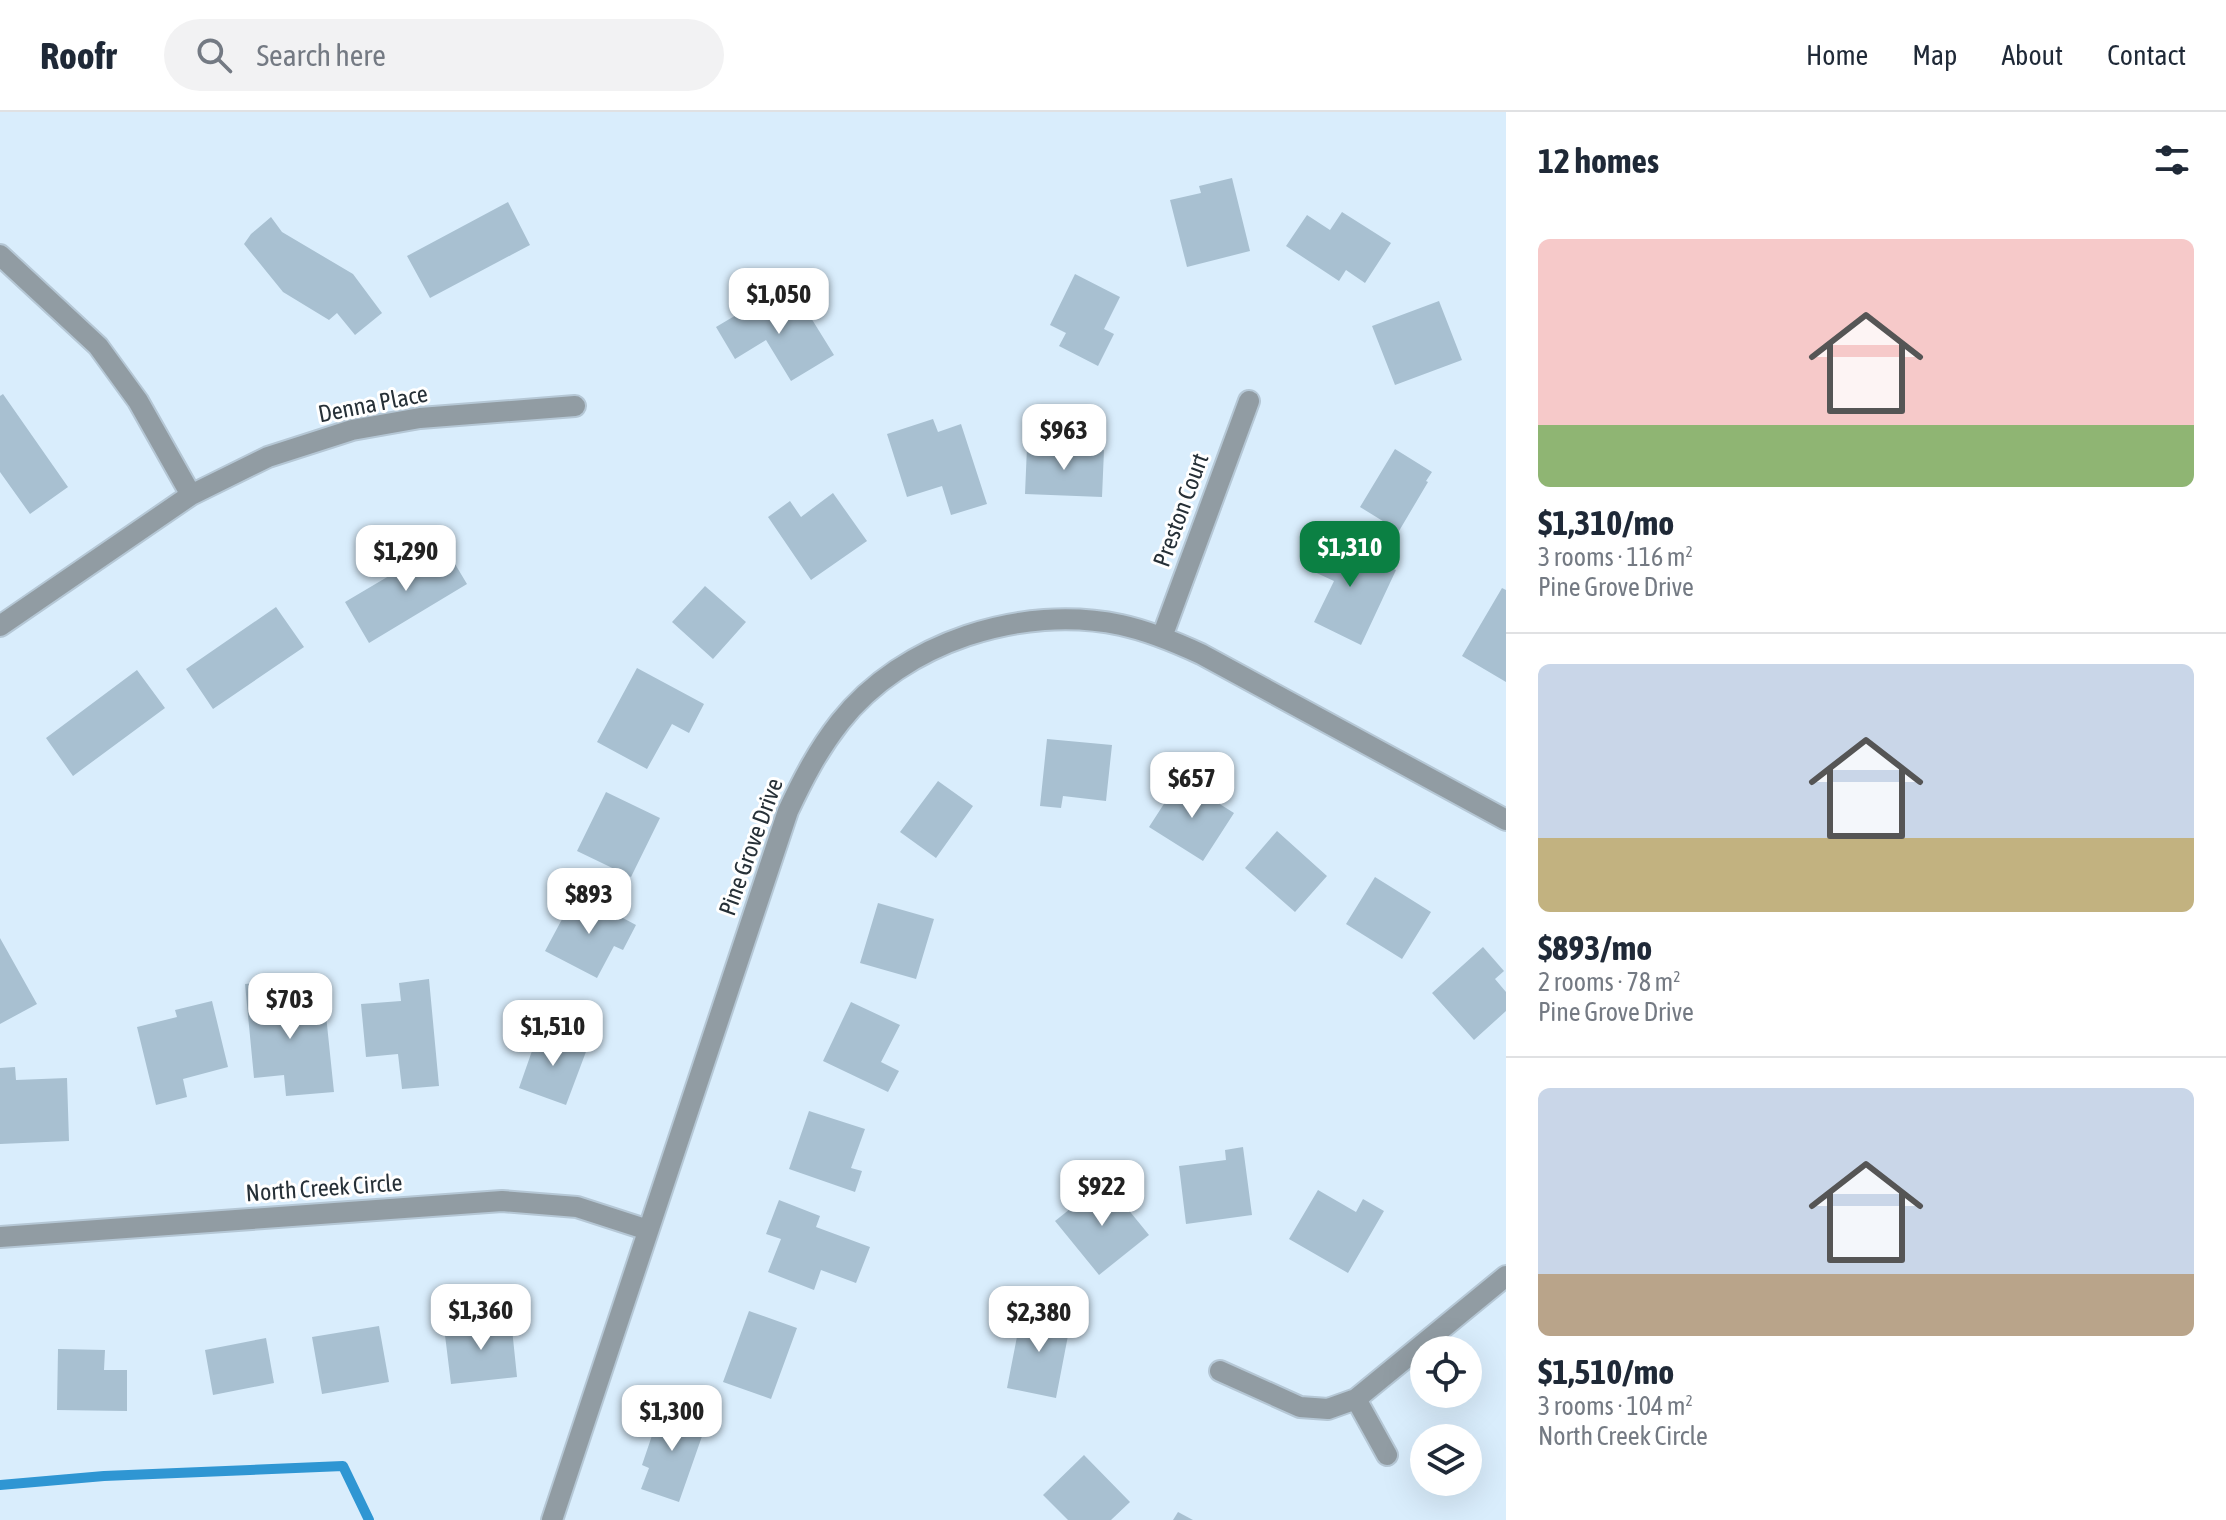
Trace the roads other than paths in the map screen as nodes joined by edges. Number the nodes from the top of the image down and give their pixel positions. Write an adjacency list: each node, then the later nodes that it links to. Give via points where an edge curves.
1 (0, 255): 4 (street, via 98,346 138,401)
2 (1249, 401): 6 (street, Preston Court)
3 (575, 406): 4 (street, Denna Place, via 420,418 352,430 268,457)
4 (191, 495): 5 (street, Denna Place)
5 (0, 626)
6 (1162, 637): 7 (street, Pine Grove Drive); 8 (street, Pine Grove Drive, via 1074,620 988,629 908,663 842,719 812,761 788,811)
7 (1506, 820)
8 (648, 1230): 9 (street, North Creek Circle, via 577,1207 502,1201); 14 (street, Pine Grove Drive)
9 (0, 1237)
10 (1506, 1276): 12 (street)
11 (1220, 1371): 12 (street, via 1300,1407 1328,1409)
12 (1356, 1399): 13 (street)
13 (1387, 1455)
14 (552, 1520)

